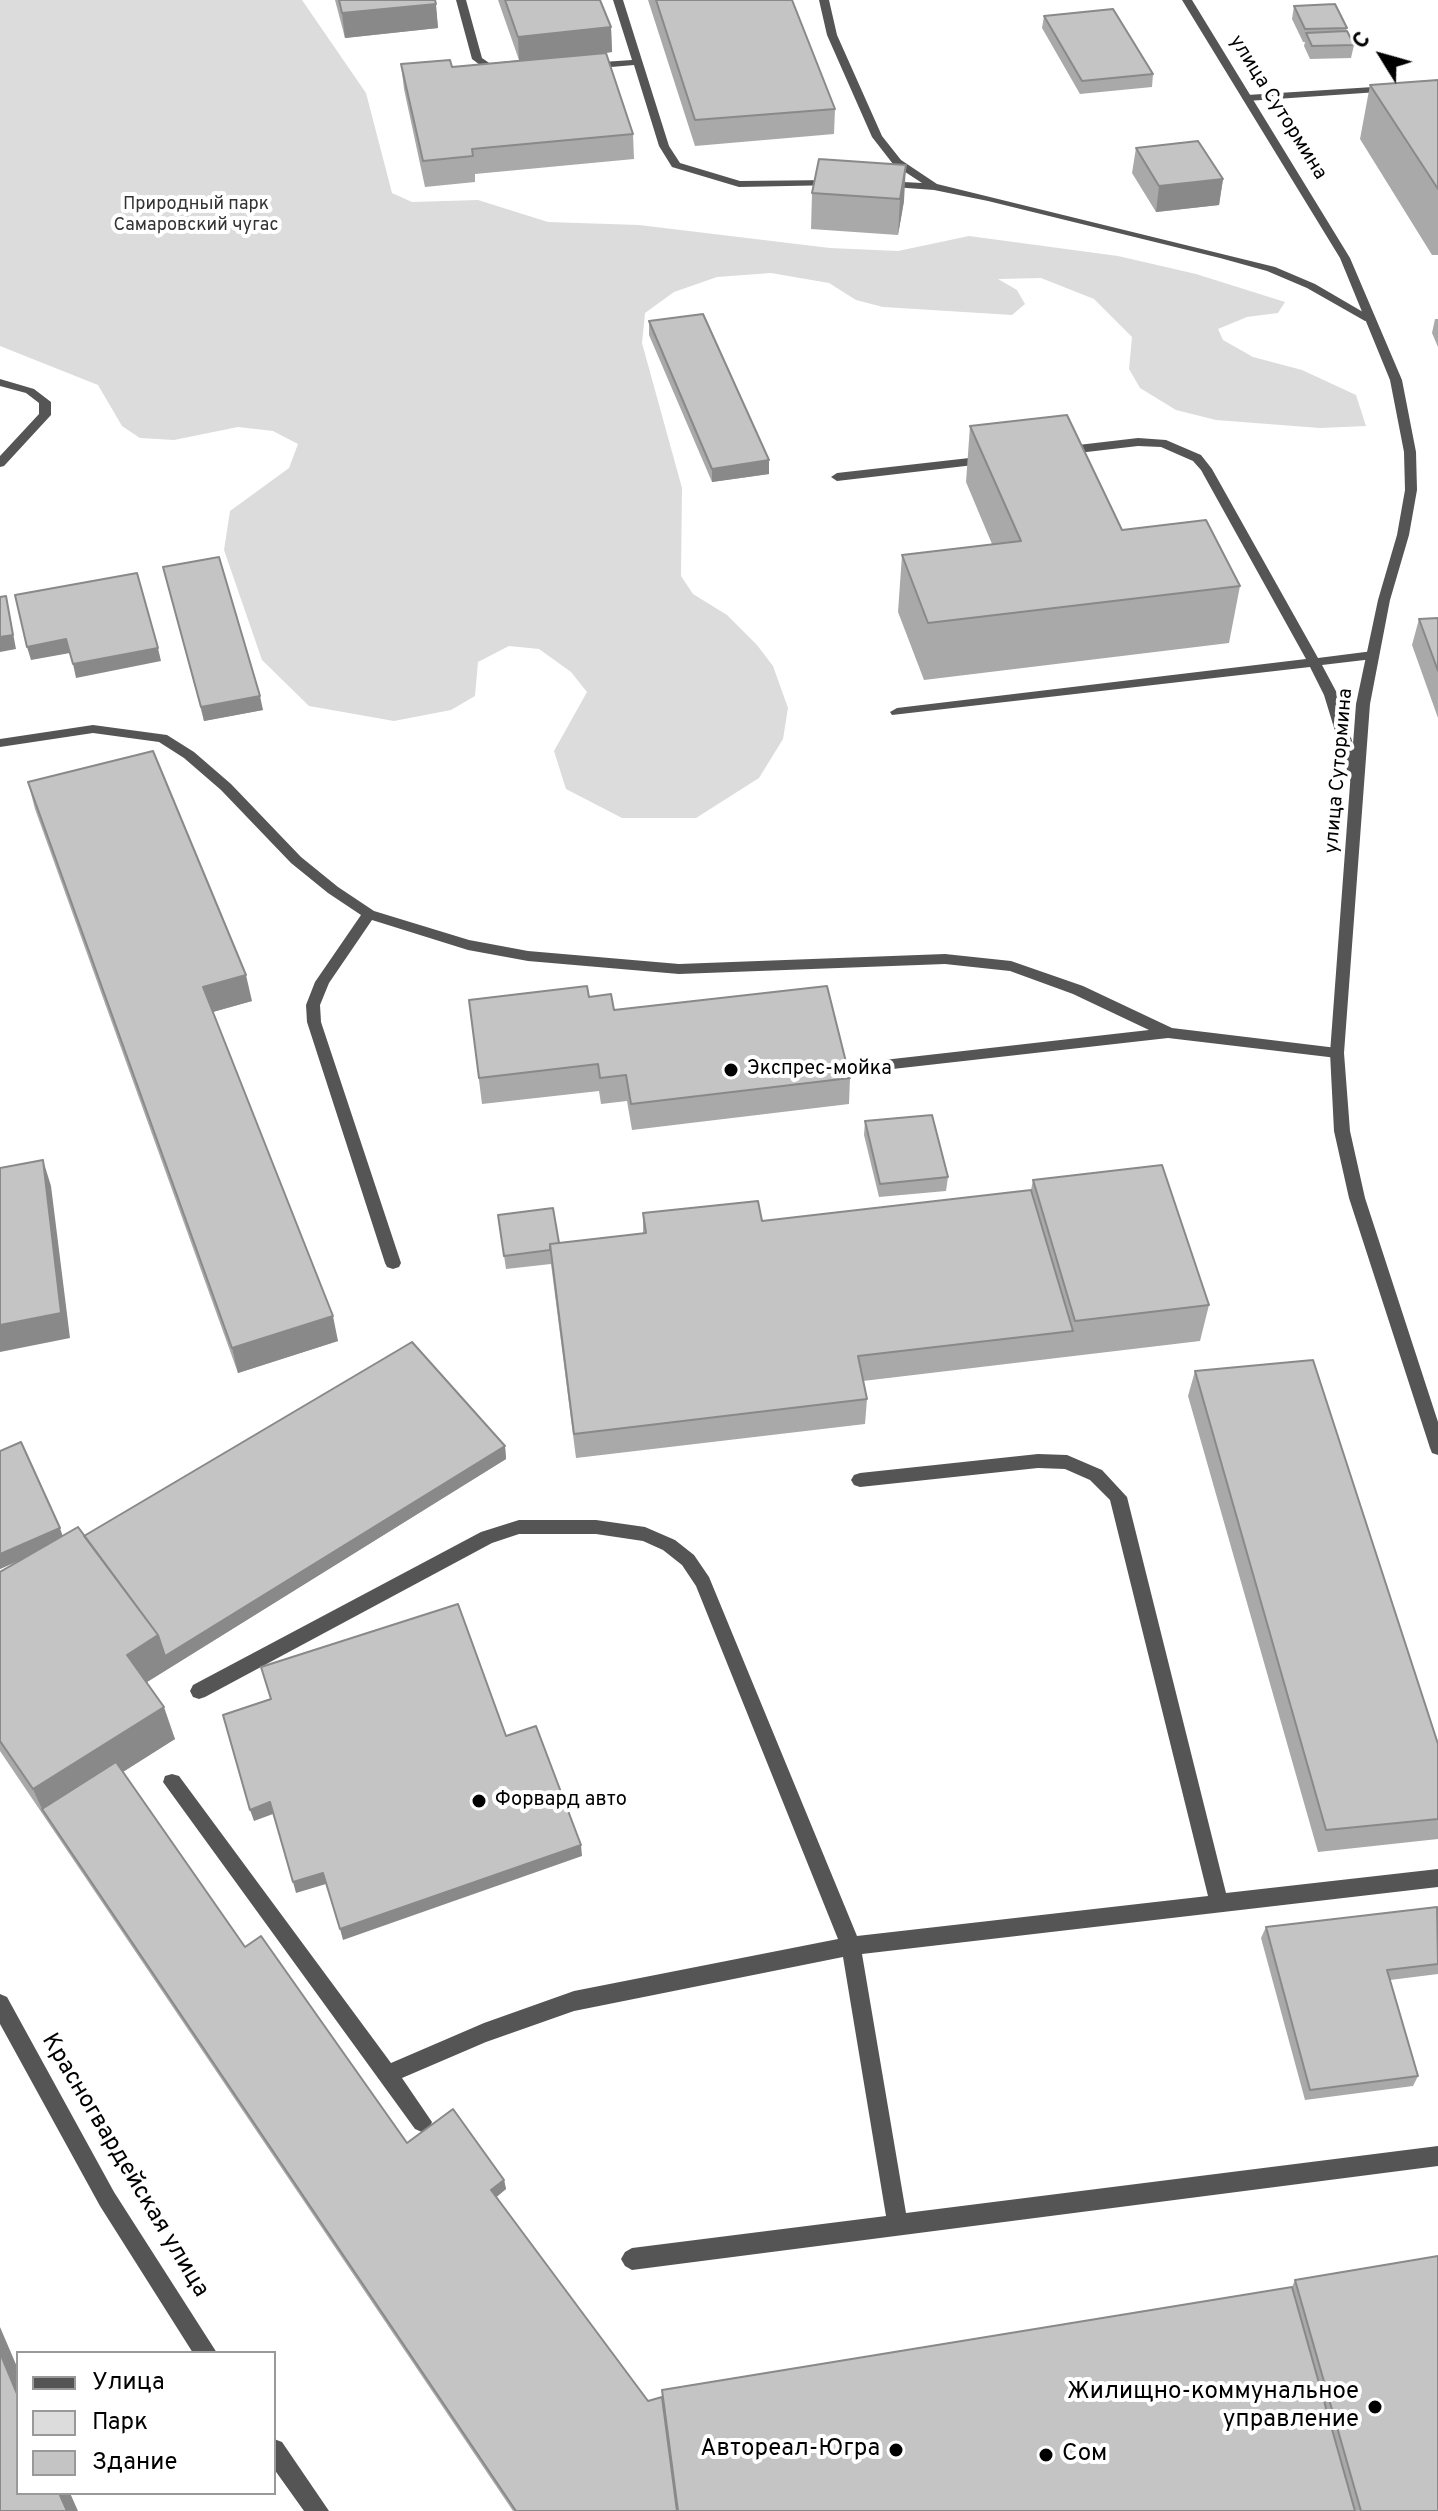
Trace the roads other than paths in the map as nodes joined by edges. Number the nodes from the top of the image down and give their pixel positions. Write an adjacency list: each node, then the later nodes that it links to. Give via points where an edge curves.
1 (461, 0): 8 (street, via 477,59)
2 (618, 0): 6 (street)
3 (824, 0): 13 (street, via 832,35 877,137 897,162)
4 (1203, 0): 5 (street)
5 (1187, 1): 10 (street, улица Сутормина)
6 (638, 62): 7 (street); 11 (street, via 664,146 676,165 739,184)
7 (574, 68)
8 (511, 73)
9 (1406, 88): 10 (street)
10 (1247, 98): 14 (street, улица Сутормина, via 1345,258)
11 (843, 183)
12 (872, 183): 13 (street)
13 (934, 187): 14 (street, via 1271,269)
14 (1369, 319): 20 (street, улица Сутормина, via 1396,380 1410,452 1411,490)
15 (0, 382): 18 (street, via 45,402 45,415)
16 (1043, 453): 21 (street, via 1138,442 1178,448 1197,458)
17 (996, 459): 19 (street)
18 (0, 463)
19 (837, 477)
20 (1373, 655): 21 (street); 24 (street, улица Сутормина, via 1363,704)
21 (1314, 662): 22 (street); 24 (street, via 1331,695)
22 (897, 712)
23 (0, 743): 25 (street, via 93,729 162,738 226,787 296,860)
24 (1358, 781): 27 (street, улица Сутормина)
25 (369, 914): 26 (street, via 468,945 528,956 679,969 945,959 1011,966 1078,990); 29 (street, via 322,982 313,1005 314,1022)
26 (1169, 1033): 27 (street); 28 (street)
27 (1337, 1053): 30 (street, улица Сутормина, via 1342,1131 1357,1198)
28 (866, 1067)
29 (393, 1263)
30 (1431, 1406): 31 (street, улица Сутормина)
31 (1438, 1448)
32 (860, 1480): 36 (street, via 1067,1462 1096,1475 1118,1497)
33 (199, 1691): 37 (street, via 487,1537 519,1527 596,1527 645,1534 688,1560 703,1582)
34 (172, 1782): 39 (street)
35 (1438, 1878): 36 (street)
36 (1219, 1902): 37 (street)
37 (851, 1946): 39 (street, via 574,2001); 42 (street)
38 (0, 2004): 44 (street, Красногвардейская улица, via 107,2199)
39 (387, 2074): 40 (street)
40 (422, 2122)
41 (1438, 2156): 42 (street)
42 (898, 2227): 43 (street)
43 (632, 2259)
44 (205, 2351)
45 (276, 2453): 46 (street)
46 (318, 2511)

